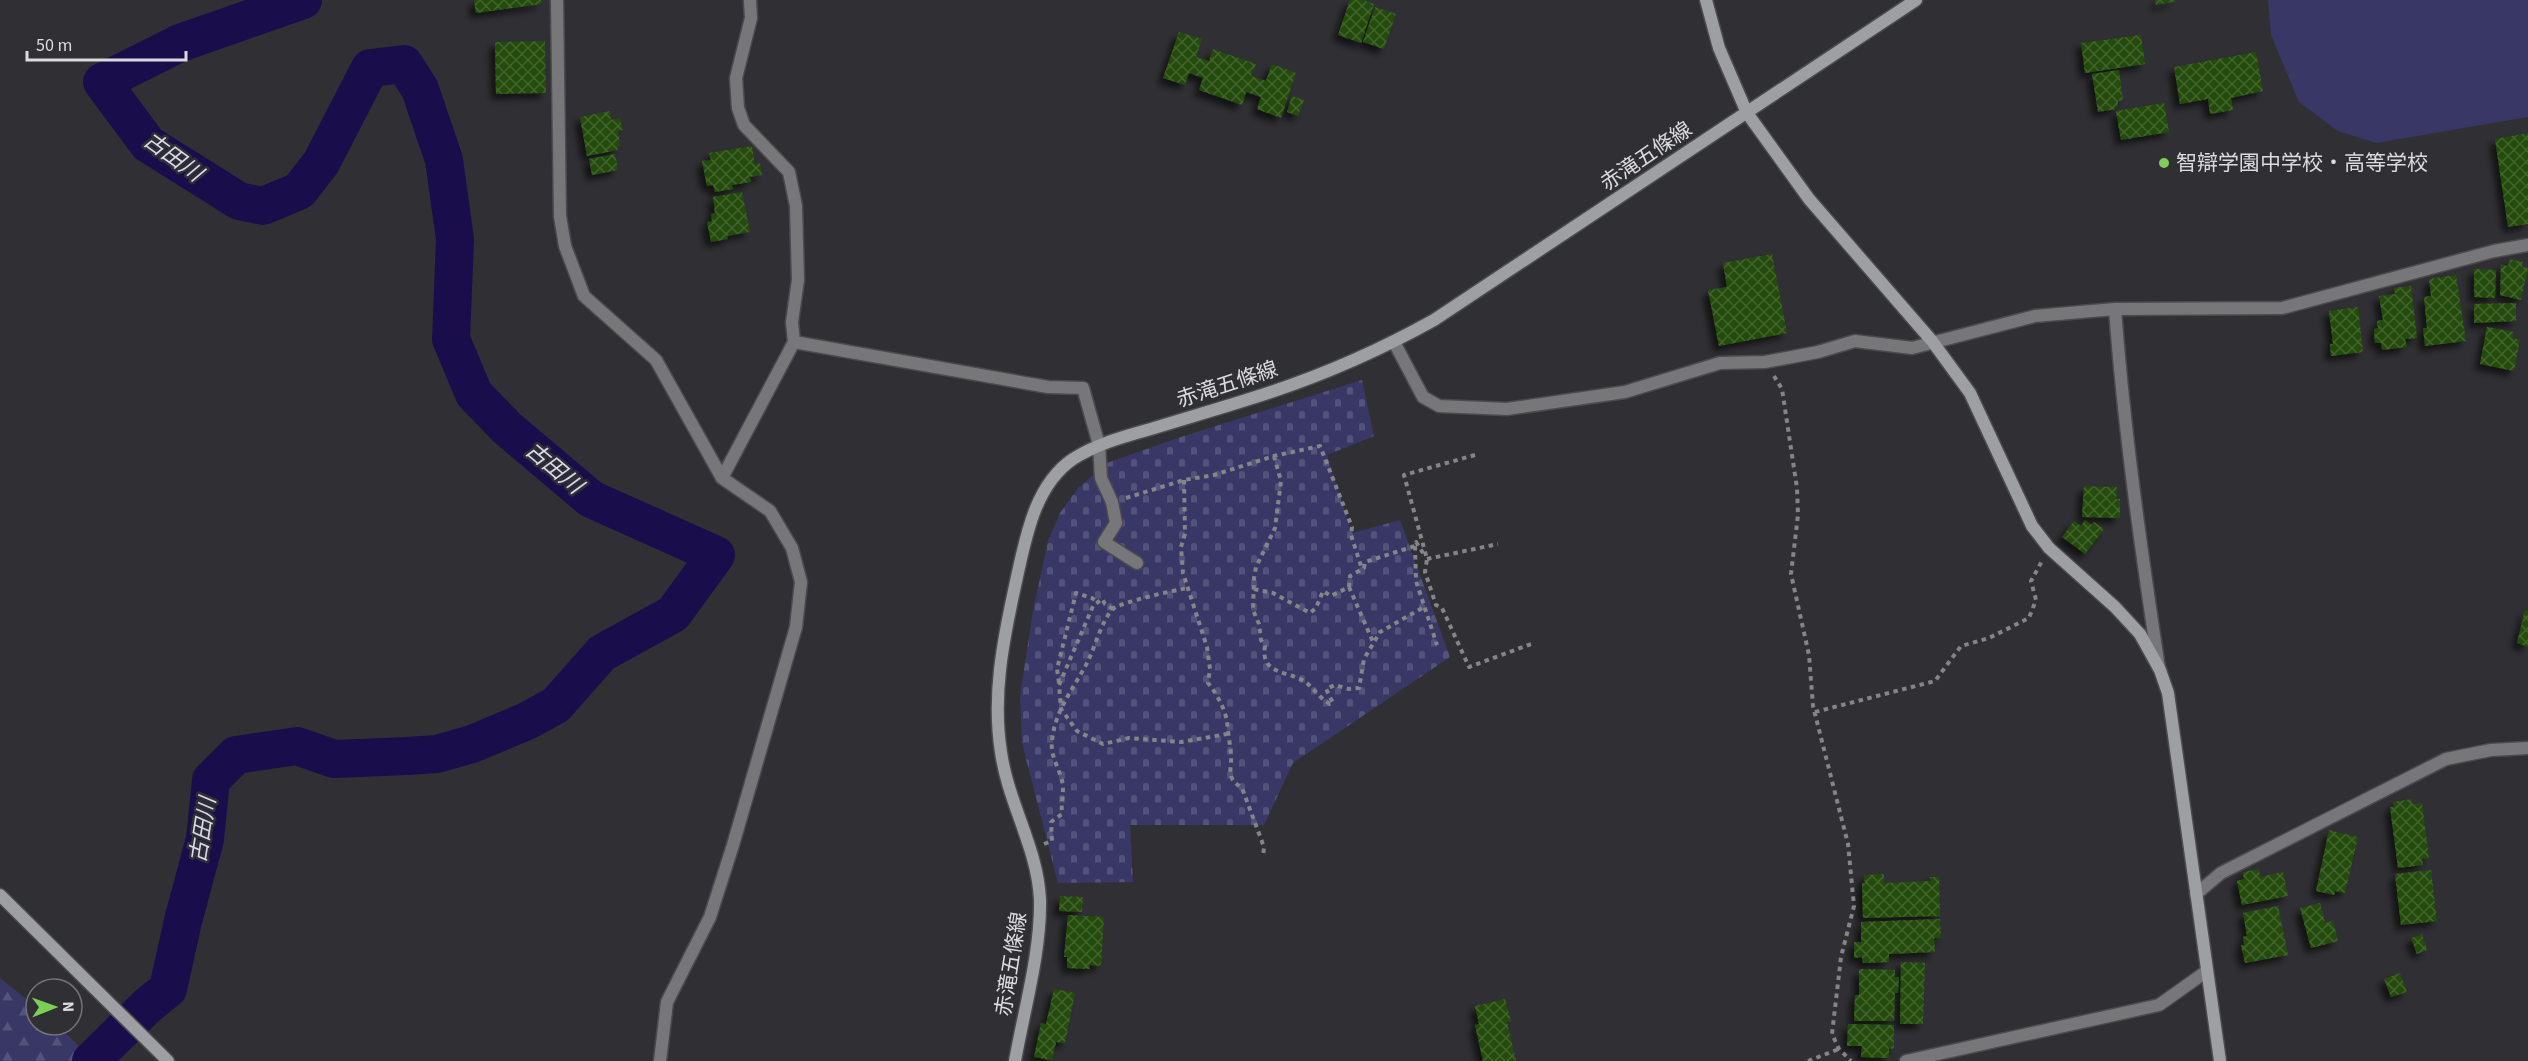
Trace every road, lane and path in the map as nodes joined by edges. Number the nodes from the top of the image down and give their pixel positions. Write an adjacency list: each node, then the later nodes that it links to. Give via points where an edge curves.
1 (557, 0): 15 (street, via 560,216 565,246 584,296 656,360)
2 (750, 0): 9 (street, via 751,18 736,78 738,108 744,125 789,172 796,207 798,280 792,322)
3 (1706, 0): 5 (main road, via 1719,48)
4 (1916, 0): 5 (main road, 赤滝五條線)
5 (1746, 113): 8 (main road, via 1809,199); 10 (main road, 赤滝五條線, via 1473,296)
6 (2528, 245): 7 (street, via 2494,250 2282,308)
7 (2115, 309): 8 (street, via 2035,316); 33 (street, via 2133,495)
8 (1932, 341): 11 (street, via 1912,348 1855,341); 20 (main road, via 1970,393 2031,526)
9 (794, 342): 12 (street, via 1048,387 1083,388); 15 (street)
10 (1394, 342): 11 (street, via 1423,397 1456,408 1507,409 1625,392 1720,363); 12 (main road, 赤滝五條線, via 1272,392)
11 (1765, 362): 36 (path, via 1782,389 1797,488 1791,574 1809,655)
12 (1099, 445): 17 (street, via 1101,478); 39 (main road, 赤滝五條線, via 1071,460 1053,477 1036,508 1003,641 997,721 1001,754)
13 (1475, 455): 21 (path, via 1404,475)
14 (1274, 456): 16 (path); 23 (path, via 1320,446 1352,527); 26 (path, via 1281,481 1275,528 1256,567)
15 (722, 478): 46 (street, via 770,511 792,548 801,582 796,627 733,845 710,917 667,1002)
16 (1184, 480): 17 (path); 25 (path, via 1185,534 1181,547)
17 (1112, 502): 22 (street, via 1116,524 1104,542)
18 (1498, 544): 21 (path)
19 (1415, 546): 21 (path, via 1416,542); 23 (path, via 1365,562); 28 (path, via 1416,581)
20 (2049, 548): 33 (main road, via 2140,634); 36 (path, via 2031,581 2036,600 2029,618 1989,638 1961,646 1935,681)
21 (1427, 559): 31 (path, via 1425,572 1436,605 1442,608 1468,667)
22 (1137, 563)
23 (1362, 569): 24 (path, via 1350,576)
24 (1349, 587): 26 (path, via 1331,596 1323,591 1310,613 1273,593); 30 (path)
25 (1188, 588): 29 (path); 37 (path, via 1207,647 1208,683 1227,722)
26 (1254, 589): 30 (path, via 1253,610 1269,665 1302,680 1330,704 1333,703 1326,688 1359,688 1364,659)
27 (1097, 602): 29 (path, via 1102,599); 34 (path); 34 (path, via 1076,593 1057,669)
28 (1424, 607): 30 (path, via 1380,632); 32 (path)
29 (1113, 609): 35 (path)
30 (1374, 644)
31 (1531, 644)
32 (1437, 645)
33 (2160, 670): 41 (main road, via 2168,693)
34 (1059, 685): 35 (path)
35 (1061, 709): 37 (path, via 1083,735 1102,744 1129,738 1181,742); 39 (path, via 1051,744 1063,786 1062,814 1051,822 1052,841)
36 (1815, 712): 44 (path, via 1848,844 1854,906 1841,957 1832,1034)
37 (1227, 734): 40 (path, via 1230,771 1234,783 1242,788 1264,847)
38 (2528, 748): 41 (street, via 2446,759 2221,873)
39 (1030, 851): 47 (main road, 赤滝五條線, via 1037,873 1040,926)
40 (1263, 857)
41 (2196, 894): 43 (main road)
42 (0, 895): 45 (main road)
43 (2207, 971): 50 (street, via 2159,1005); 51 (main road)
44 (1839, 1049): 48 (path); 49 (path)
45 (168, 1061)
46 (660, 1061)
47 (1015, 1061)
48 (1808, 1061)
49 (1851, 1061)
50 (1906, 1061)
51 (2220, 1061)

